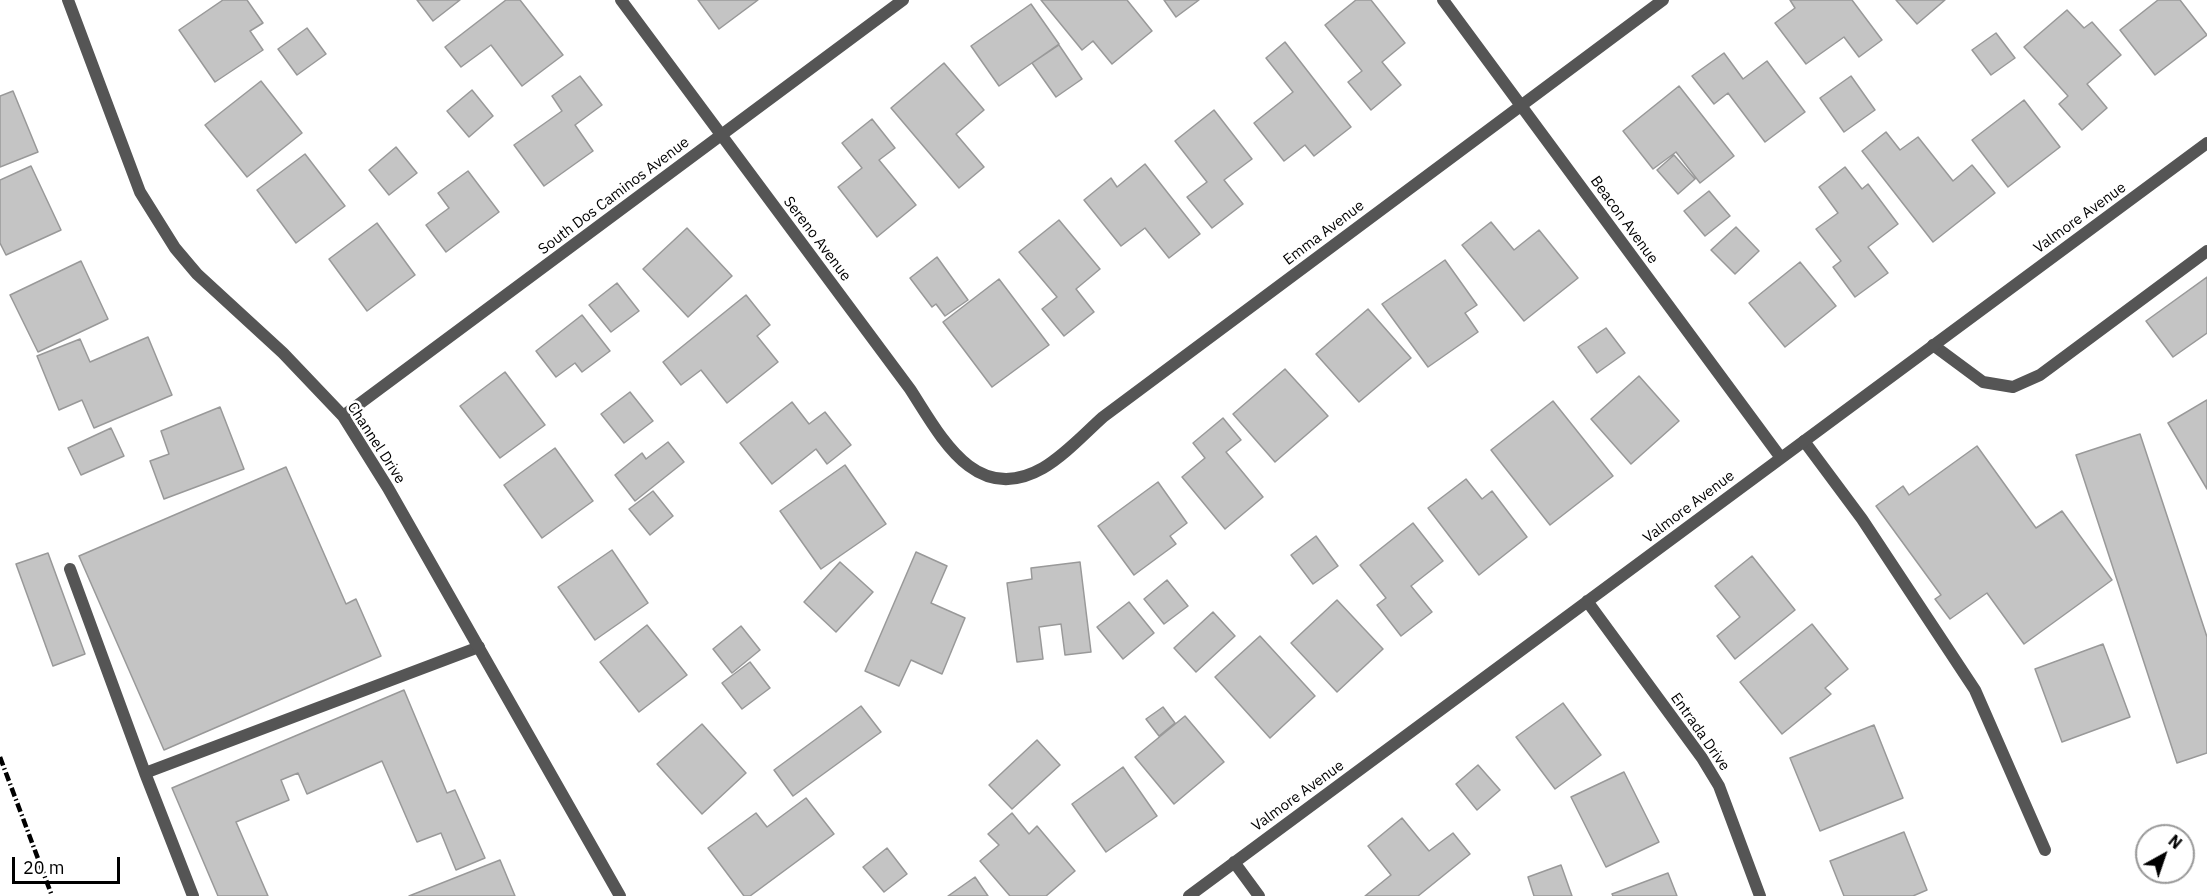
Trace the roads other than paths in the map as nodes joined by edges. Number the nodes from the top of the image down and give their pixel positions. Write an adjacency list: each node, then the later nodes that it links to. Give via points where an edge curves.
1 (68, 0): 11 (street, Channel Drive, via 140,192 157,222 197,274 283,353)
2 (621, 0): 7 (street, Sereno Avenue)
3 (903, 0): 7 (street, South Dos Caminos Avenue)
4 (1443, 0): 6 (street, Beacon Avenue)
5 (1663, 0): 6 (street, Emma Avenue)
6 (1521, 105): 13 (street, Beacon Avenue); 14 (street, Emma Avenue, via 1103,417 1043,468 1017,478)
7 (721, 135): 11 (street, South Dos Caminos Avenue); 14 (street, Sereno Avenue, via 910,389 948,448 971,468)
8 (2207, 143): 10 (street, Valmore Avenue)
9 (2207, 251): 10 (street, via 2040,375 2013,387 1983,382)
10 (1933, 345): 12 (street, Valmore Avenue)
11 (343, 416): 17 (street, Channel Drive)
12 (1804, 441): 13 (street, Valmore Avenue); 19 (street, via 1862,519 1976,690)
13 (1781, 458): 16 (street, Valmore Avenue)
14 (1000, 479)
15 (70, 569): 18 (street)
16 (1587, 601): 20 (street, Valmore Avenue); 25 (street, Entrada Drive, via 1719,786)
17 (480, 647): 18 (street); 22 (street, Channel Drive)
18 (145, 773): 21 (street)
19 (2045, 850)
20 (1234, 862): 23 (street, Valmore Avenue); 24 (street)
21 (193, 896)
22 (620, 896)
23 (1189, 896)
24 (1259, 896)
25 (1760, 896)

